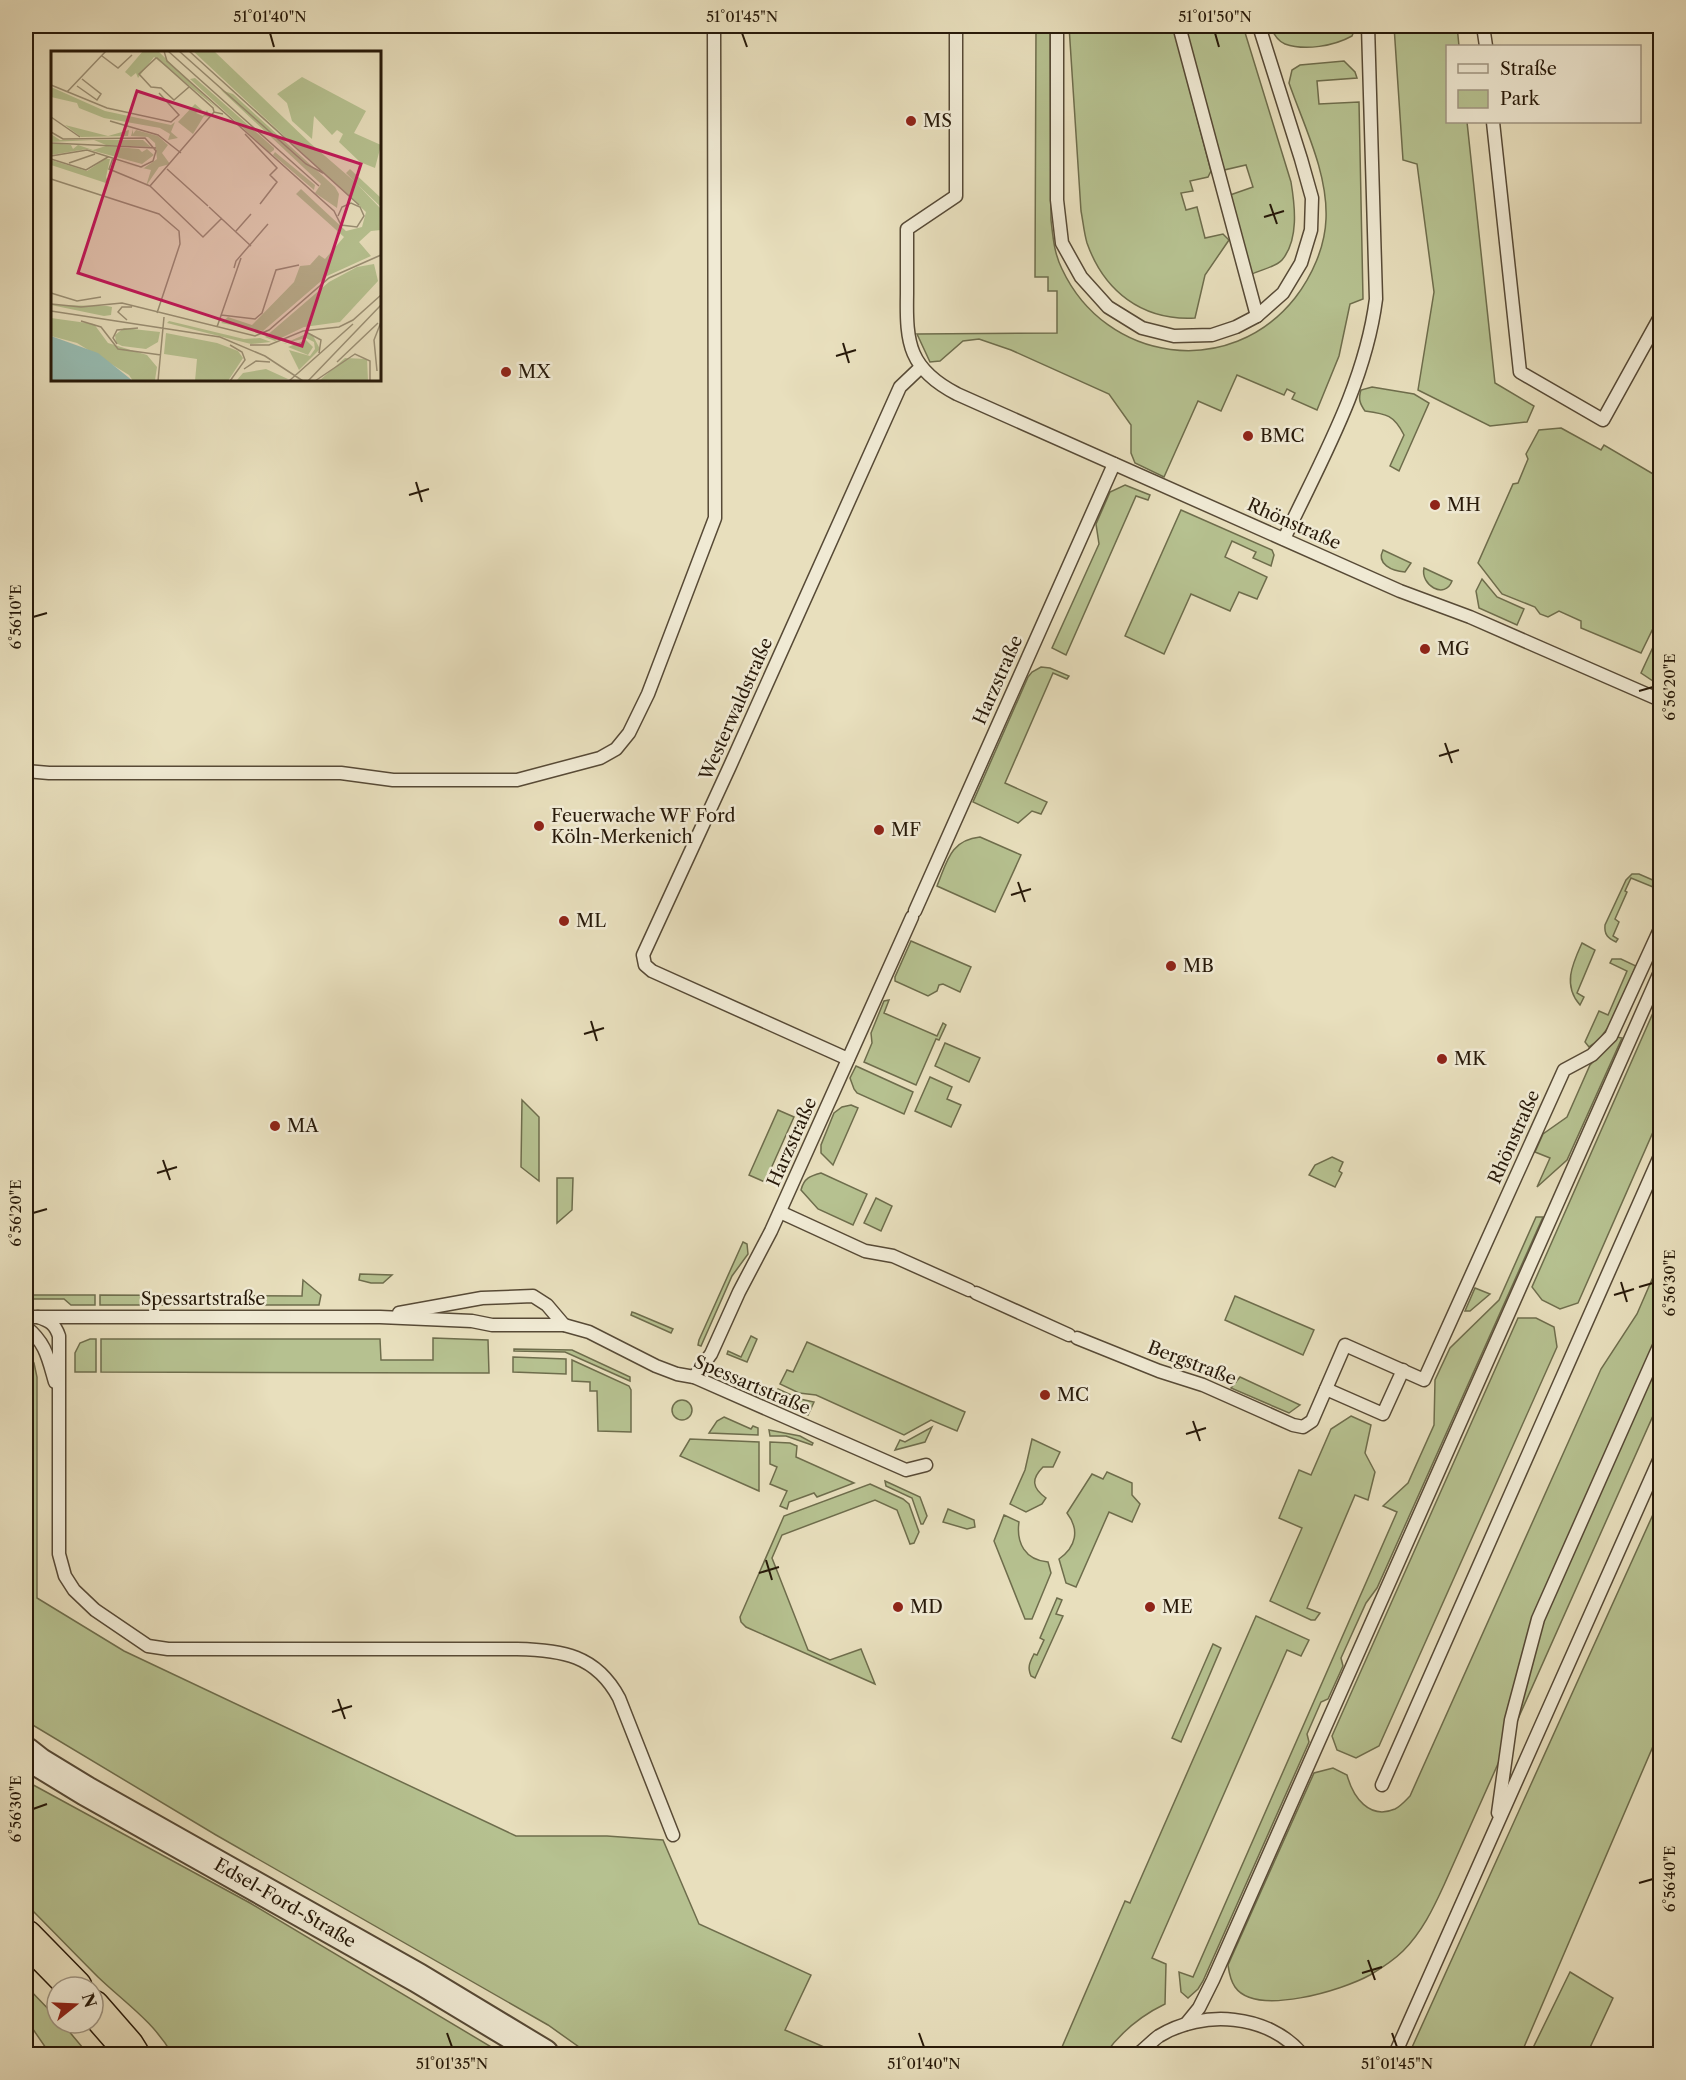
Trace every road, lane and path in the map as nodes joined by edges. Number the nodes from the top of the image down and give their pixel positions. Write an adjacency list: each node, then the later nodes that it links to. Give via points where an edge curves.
1 (714, 26): 16 (lane, via 715,518 648,694 629,734 616,749 600,758 517,780 393,780 340,773)
2 (956, 26): 12 (lane, via 956,196 907,229 906,330)
3 (1057, 26): 10 (lane, via 1057,200 1062,243 1081,278 1108,307 1142,328 1173,336 1212,335)
4 (1179, 26): 10 (lane)
5 (1259, 26): 10 (lane, via 1312,198 1311,230 1301,263 1282,293)
6 (1368, 26): 14 (lane, via 1376,299 1373,322 1355,384)
7 (1483, 26): 8 (lane)
8 (1486, 45)
9 (1493, 123): 11 (lane, via 1520,372 1603,420)
10 (1257, 316)
11 (1660, 317)
12 (921, 367): 13 (lane, Rhönstraße, via 957,394); 19 (lane, Westerwaldstraße, via 895,397 643,955 645,965 652,971)
13 (1114, 465): 14 (lane, Rhönstraße); 19 (lane, Harzstraße)
14 (1284, 539): 15 (lane, Rhönstraße)
15 (1660, 700)
16 (26, 771)
17 (1660, 929): 27 (lane, Rhönstraße, via 1611,1036 1592,1055 1564,1070 1424,1380)
18 (1660, 972): 42 (lane, via 1213,1980)
19 (849, 1059): 21 (lane, Harzstraße)
20 (1660, 1156): 34 (lane)
21 (780, 1212): 28 (lane, Harzstraße, via 711,1354); 29 (lane, Bergstraße, via 866,1251 893,1256 1073,1336 1203,1385 1293,1425 1303,1427 1312,1421)
22 (32, 1317): 23 (lane, Spessartstraße); 30 (lane, via 56,1326)
23 (380, 1317): 24 (lane, via 492,1325); 24 (lane, via 482,1298 533,1296)
24 (564, 1325): 28 (lane, Spessartstraße, via 589,1332 656,1366)
25 (26, 1327): 30 (lane, via 46,1350)
26 (1660, 1344): 35 (lane, via 1538,1619 1511,1720)
27 (1403, 1371): 29 (lane, via 1383,1414); 29 (lane, via 1345,1345)
28 (693, 1377): 32 (lane, Spessartstraße, via 906,1470)
29 (1326, 1389)
30 (59, 1397): 36 (lane, via 59,1554 74,1590 118,1627 148,1646 168,1649 546,1649 569,1654 596,1669 612,1685)
31 (1660, 1458): 35 (lane)
32 (926, 1465)
33 (26, 1752): 46 (street, Edsel-Ford-Straße, via 86,1791 471,2009)
34 (1382, 1785)
35 (1496, 1829): 49 (lane)
36 (673, 1835)
37 (26, 1937): 39 (highway)
38 (26, 1960): 40 (highway)
39 (63, 1975)
40 (45, 1980)
41 (105, 2021): 45 (highway)
42 (1186, 2024): 47 (lane, via 1159,2036); 48 (lane, via 1215,2019 1245,2021 1273,2031)
43 (96, 2035): 44 (highway)
44 (110, 2055)
45 (132, 2055)
46 (544, 2055)
47 (1138, 2055)
48 (1302, 2055)
49 (1395, 2055)

